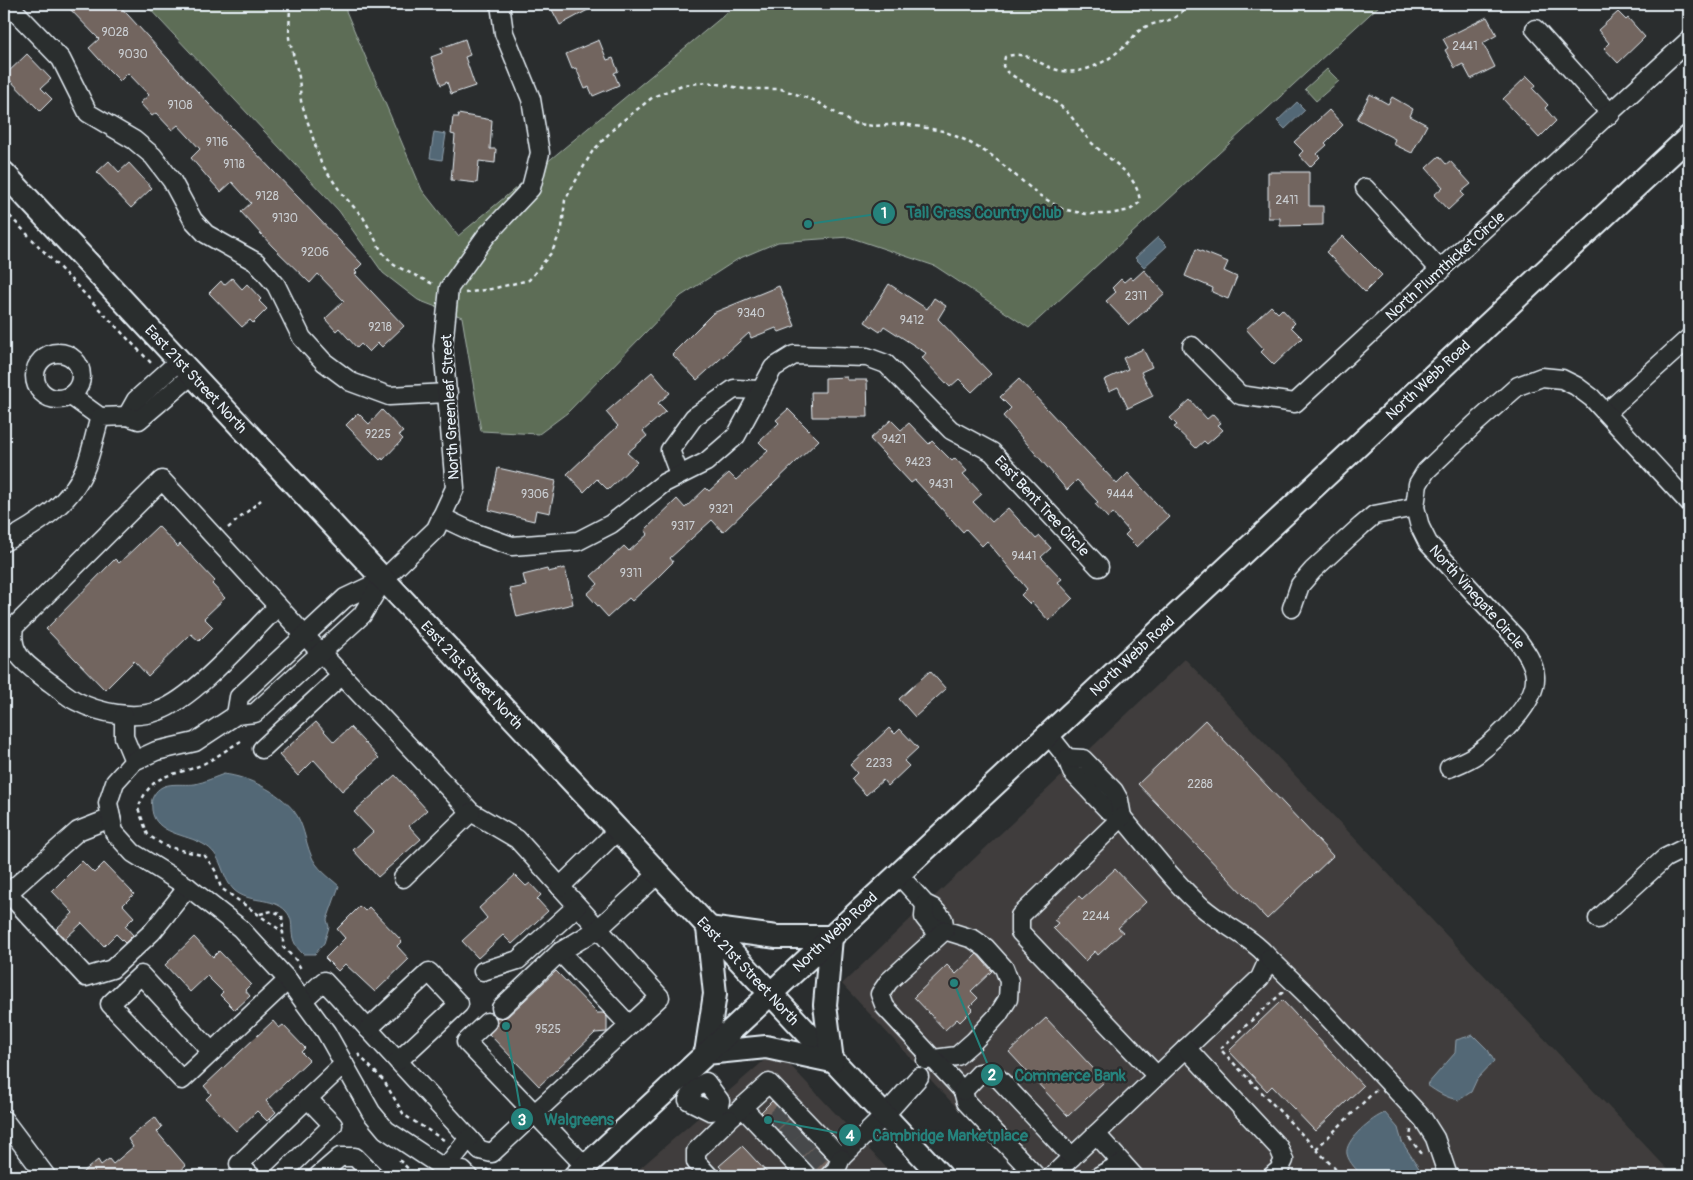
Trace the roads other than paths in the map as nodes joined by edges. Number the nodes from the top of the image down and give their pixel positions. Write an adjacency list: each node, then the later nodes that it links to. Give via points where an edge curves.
1 (8, 4): 14 (street, via 60,60 88,113 134,140 153,156 172,180 193,220 206,234 256,262 276,285 302,338 324,362 351,382 389,396)
2 (500, 4): 14 (street, North Greenleaf Street, via 504,33 531,99 540,153 531,188 486,236 449,288 443,346)
3 (1535, 29): 5 (street)
4 (1688, 45): 5 (street, North Plumthicket Circle)
5 (1611, 114): 9 (street, North Plumthicket Circle)
6 (1689, 137): 33 (main road, North Webb Road)
7 (4, 173): 12 (main road, East 21st Street North)
8 (1365, 188): 9 (street)
9 (1441, 271): 11 (street, North Plumthicket Circle, via 1295,403 1240,395)
10 (1689, 338): 16 (street)
11 (1192, 346)
12 (178, 371): 17 (street, via 132,404); 17 (street, via 146,417 139,420); 25 (main road, East 21st Street North)
13 (762, 390): 19 (street, East Bent Tree Circle, via 736,436 706,462); 19 (street, via 734,389 694,417 670,450); 24 (street, East Bent Tree Circle, via 773,368 794,355 867,357 886,364 951,430 992,452)
14 (448, 393): 22 (street, North Greenleaf Street, via 455,488)
15 (71, 396): 18 (street)
16 (1607, 412): 20 (street, North Vinegate Circle); 21 (street, North Vinegate Circle, via 1576,386 1562,379 1542,377 1529,380 1518,386 1426,471 1418,484)
17 (127, 416): 18 (street)
18 (100, 418): 23 (street, via 86,466 74,488 51,513)
19 (679, 474): 22 (street, East Bent Tree Circle, via 612,524 578,541 512,546)
20 (1689, 503)
21 (1415, 507): 27 (street, via 1374,516 1361,526 1300,585); 36 (street, North Vinegate Circle, via 1428,543 1516,638 1535,674 1533,692 1520,713 1476,755)
22 (441, 517): 25 (street, North Greenleaf Street, via 436,529)
23 (4, 542)
24 (1099, 568)
25 (383, 580): 28 (street, via 345,598); 29 (street, via 362,615); 40 (main road, East 21st Street North)
26 (278, 606): 28 (street); 31 (street, via 185,697 157,712); 31 (street, via 162,480 14,628 12,639 24,662 76,701)
27 (1292, 608)
28 (305, 635): 29 (street); 32 (street, via 239,697)
29 (320, 652): 30 (street); 32 (street, via 254,713)
30 (342, 675): 34 (street); 37 (street)
31 (124, 715): 35 (street, via 124,737)
32 (236, 715): 35 (street, via 195,742 156,751)
33 (1048, 734): 38 (street, via 1068,758 1072,772 1107,809); 43 (main road, North Webb Road)
34 (262, 749)
35 (134, 761): 39 (street, via 115,782 108,804)
36 (1449, 768)
37 (471, 812): 44 (street); 46 (street, via 517,840)
38 (1122, 817): 54 (street, via 1201,906 1226,926 1250,939); 70 (street, via 1020,916 1020,932)
39 (111, 818): 45 (street, via 114,832 133,853); 45 (street, via 78,831 8,893 86,977 112,969 152,932)
40 (617, 831): 42 (main road, East 21st Street North); 46 (street)
41 (1689, 846): 48 (street, via 1665,858)
42 (658, 874): 49 (main road, East 21st Street North); 50 (street)
43 (898, 874): 51 (street, via 943,919); 52 (main road, North Webb Road)
44 (403, 878)
45 (188, 887): 56 (street, via 240,928)
46 (560, 887): 47 (street)
47 (577, 906): 50 (street); 55 (street, via 518,960)
48 (1598, 919)
49 (708, 928): 52 (main road, via 777,937); 57 (main road, East 21st Street North); 65 (main road, via 715,994)
50 (598, 929): 53 (street); 61 (street, via 660,997)
51 (945, 930): 69 (street, via 889,981 880,994 885,1007); 69 (street, via 973,939 986,948 1004,968 1009,981 1008,998 998,1015 957,1056)
52 (831, 937): 57 (main road, North Webb Road); 68 (main road, via 825,1005)
53 (560, 952): 59 (street); 61 (street)
54 (1269, 958): 63 (street, via 1260,978); 100 (street, via 1423,1119 1435,1138)
55 (483, 971)
56 (288, 980): 58 (street); 64 (street)
57 (769, 994): 65 (main road, North Webb Road); 68 (main road, East 21st Street North)
58 (303, 1000): 62 (street, via 324,982); 66 (street)
59 (501, 1008)
60 (487, 1022): 76 (street, via 466,1042)
61 (629, 1025): 76 (street)
62 (368, 1029): 67 (street); 67 (street, via 429,972 459,1004)
63 (1186, 1048): 70 (street); 99 (street, via 1279,1148 1284,1160)
64 (212, 1052): 64 (street, via 182,1080 110,1004 141,975)
65 (706, 1053): 68 (main road, via 762,1046); 71 (main road, North Webb Road)
66 (349, 1057): 73 (street); 86 (street, via 371,1112 386,1130)
67 (398, 1061): 80 (street)
68 (832, 1061): 77 (main road, East 21st Street North)
69 (936, 1061): 72 (street); 77 (street, via 932,1077 926,1080 919,1077)
70 (1157, 1076): 79 (street)
71 (690, 1081): 75 (street, via 706,1082 720,1101); 85 (main road, North Webb Road)
72 (963, 1091): 81 (street, via 980,1073 990,1073); 95 (street, via 966,1102)
73 (308, 1099): 88 (street, via 239,1164); 89 (street, via 333,1125)
74 (742, 1107): 75 (street); 83 (street, via 766,1127); 84 (street, via 769,1083 787,1108 825,1148)
75 (723, 1114): 93 (street, via 696,1151 696,1162)
76 (534, 1115): 80 (street, via 492,1153); 85 (street)
77 (884, 1116): 84 (street); 94 (main road, East 21st Street North)
78 (4, 1120): 87 (street)
79 (1096, 1134): 81 (street); 82 (street)
80 (464, 1144): 86 (street)
81 (1072, 1158): 96 (street)
82 (1122, 1163): 97 (street); 98 (street)
83 (806, 1170)
84 (837, 1170)
85 (580, 1171)
86 (443, 1174): 92 (street, via 463,1171)
87 (46, 1176)
88 (251, 1176)
89 (280, 1176)
90 (318, 1176): 91 (street, via 340,1157 355,1156)
91 (374, 1176)
92 (468, 1176)
93 (709, 1176)
94 (941, 1176)
95 (1036, 1176)
96 (1052, 1176)
97 (1099, 1176)
98 (1134, 1176)
99 (1272, 1176)
100 (1448, 1176)

